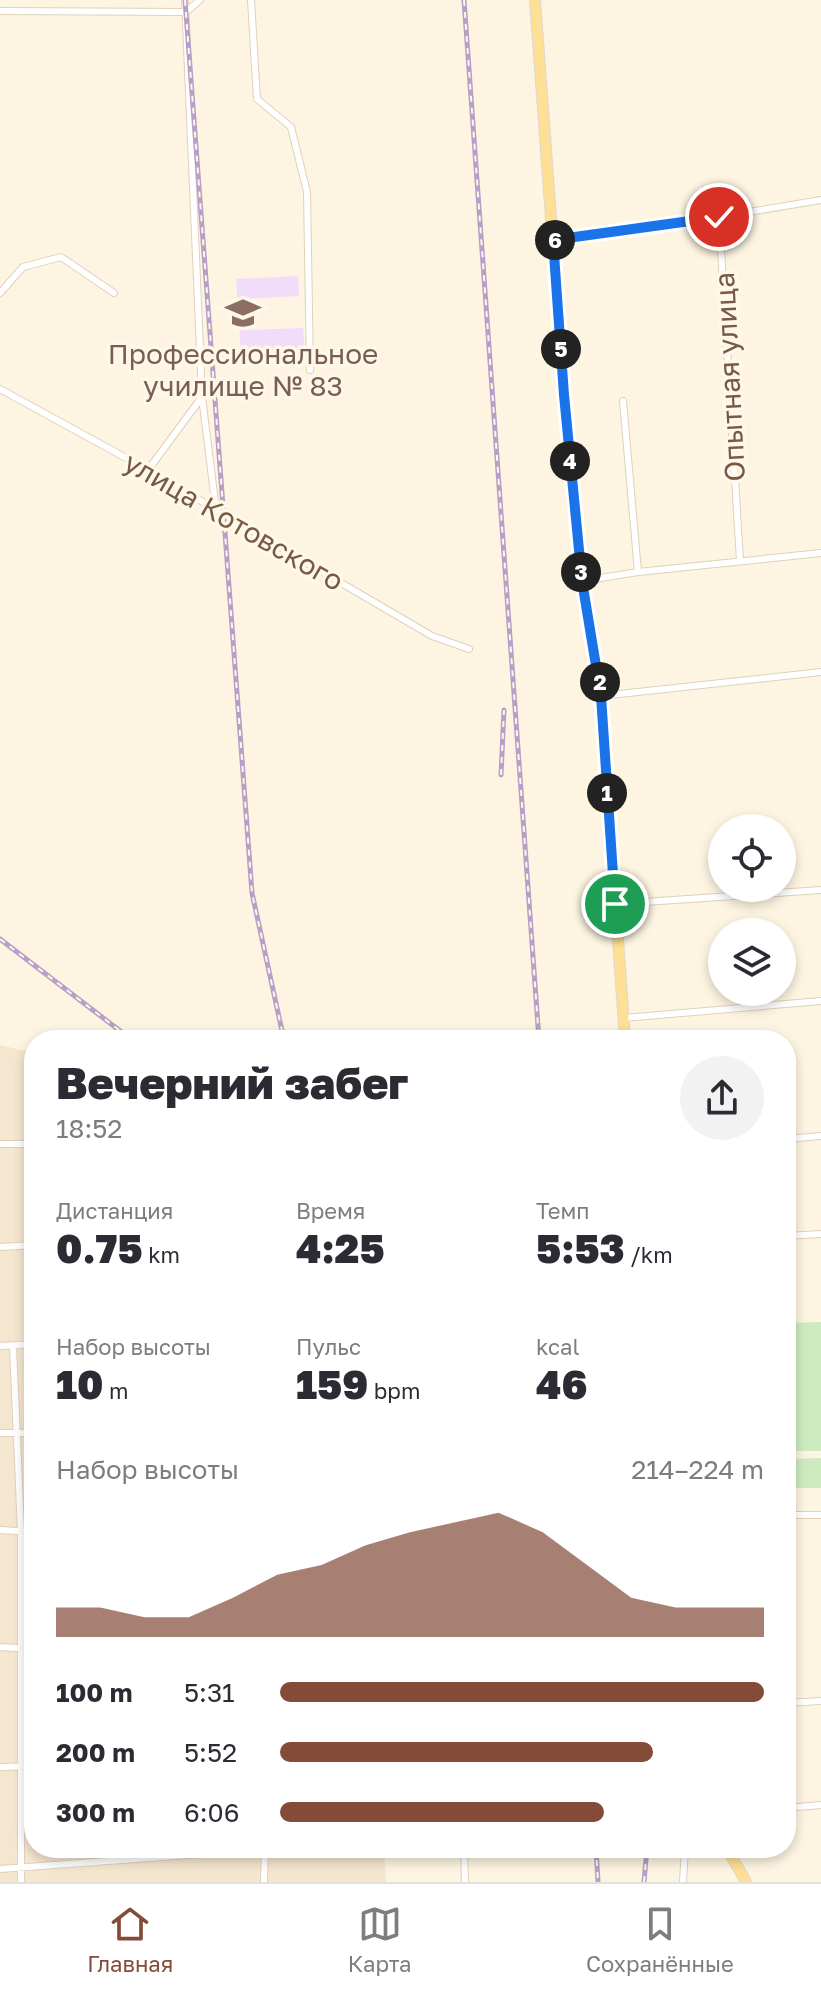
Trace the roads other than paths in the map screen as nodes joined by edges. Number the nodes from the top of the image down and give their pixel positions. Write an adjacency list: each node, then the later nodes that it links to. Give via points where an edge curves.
1 (185, 0): 6 (street)
2 (200, 0): 6 (street)
3 (251, 0): 12 (street, via 257,99 291,127 307,192)
4 (535, 0): 9 (main road)
5 (0, 11): 6 (street)
6 (186, 12): 14 (street)
7 (821, 200): 8 (street)
8 (719, 217): 9 (street); 19 (street, Опытная улица)
9 (553, 240): 21 (main road)
10 (0, 293): 11 (street, via 23,267 61,257)
11 (114, 293)
12 (310, 370)
13 (0, 389): 16 (street, улица Котовского)
14 (202, 397): 16 (street); 17 (street)
15 (623, 401): 20 (street)
16 (148, 470): 17 (street, улица Котовского)
17 (216, 510): 22 (street, улица Котовского, via 432,636)
18 (821, 553): 19 (street)
19 (740, 561): 20 (street)
20 (638, 572): 21 (street)
21 (582, 581): 24 (main road)
22 (469, 649)
23 (821, 672): 24 (street)
24 (601, 696): 26 (main road)
25 (821, 890): 26 (street)
26 (615, 904): 28 (main road)
27 (821, 1001): 28 (street)
28 (624, 1018): 29 (main road)
29 (625, 1030)
30 (821, 1136): 31 (street)
31 (796, 1138)
32 (0, 1144): 33 (street)
33 (24, 1144)
34 (821, 1234): 35 (street)
35 (796, 1235)
36 (24, 1246): 37 (street)
37 (0, 1247)
38 (24, 1345): 40 (street)
39 (0, 1346): 40 (street)
40 (13, 1346): 42 (street)
41 (0, 1433): 42 (street)
42 (18, 1433): 43 (street); 47 (street)
43 (24, 1433)
44 (796, 1515): 45 (street)
45 (821, 1515)
46 (0, 1530): 47 (street)
47 (21, 1531): 48 (street); 50 (street)
48 (24, 1531)
49 (0, 1647): 50 (street)
50 (20, 1648): 51 (street); 55 (street)
51 (24, 1648)
52 (821, 1701): 53 (street)
53 (796, 1702)
54 (0, 1767): 55 (street)
55 (19, 1767): 56 (street); 64 (street)
56 (24, 1767)
57 (821, 1805): 58 (street)
58 (796, 1807)
59 (142, 1858): 64 (street)
60 (265, 1858): 67 (street)
61 (464, 1858): 68 (street)
62 (684, 1858): 69 (street)
63 (733, 1858): 70 (main road)
64 (20, 1868): 65 (street); 66 (street)
65 (0, 1869)
66 (21, 1882)
67 (264, 1882)
68 (465, 1882)
69 (683, 1882)
70 (746, 1882)

